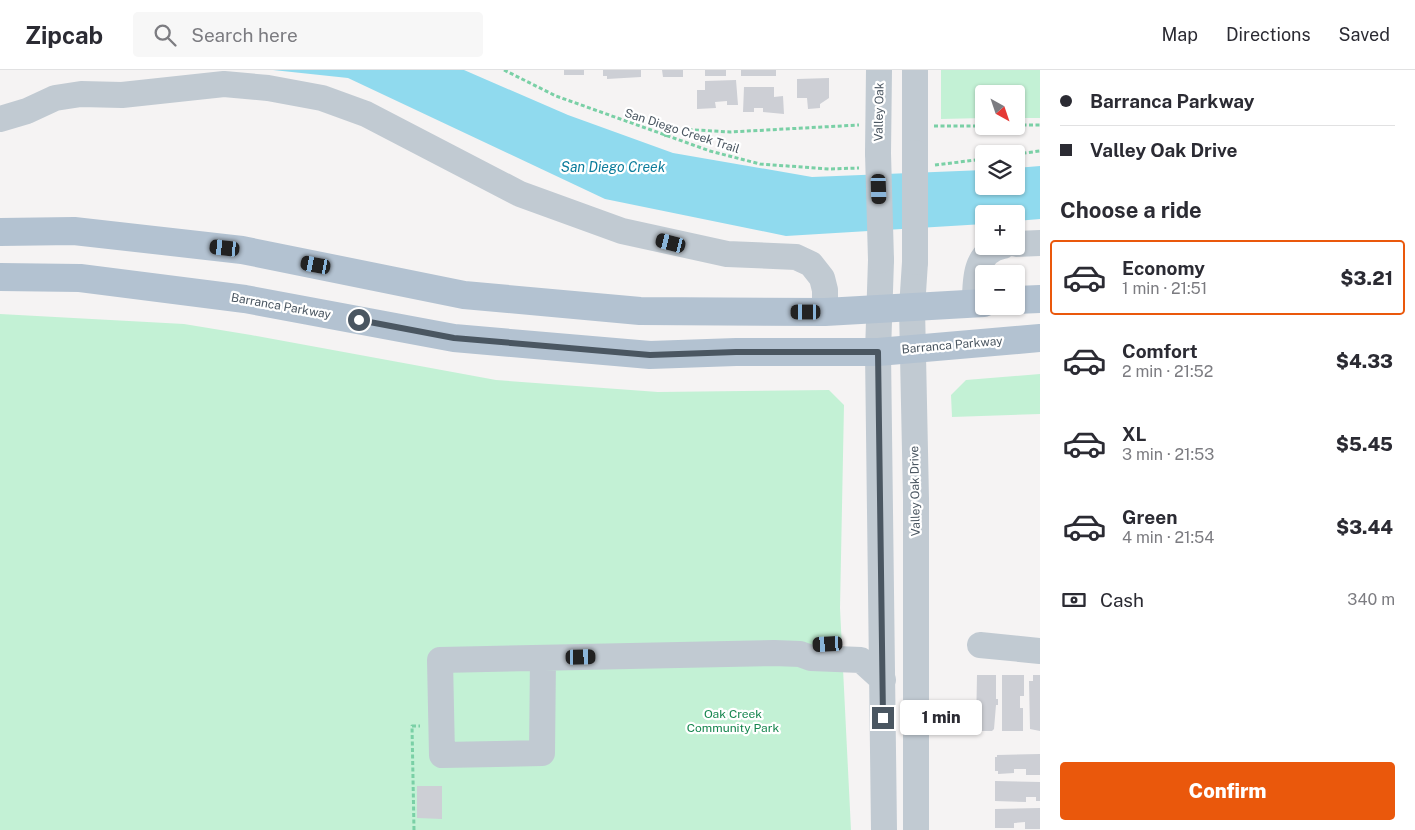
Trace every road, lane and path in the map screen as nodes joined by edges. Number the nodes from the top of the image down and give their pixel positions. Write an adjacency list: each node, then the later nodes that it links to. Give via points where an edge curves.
1 (504, 70): 10 (path, San Diego Creek Trail, via 556,96)
2 (880, 70): 5 (street, Valley Oak)
3 (915, 70): 8 (street)
4 (0, 119): 25 (street, via 55,98 81,94 122,95 224,84 322,98 366,114 520,194 622,231 727,254 796,257 811,264 822,278)
5 (879, 122): 10 (path, via 730,132 679,129); 15 (street, Valley Oak)
6 (1025, 125): 7 (path)
7 (1040, 125)
8 (916, 126): 9 (path); 13 (street)
9 (975, 126)
10 (664, 136): 15 (path, San Diego Creek Trail, via 760,164 829,169)
11 (1040, 150): 12 (path)
12 (1025, 152)
13 (923, 159): 14 (path); 23 (street, Valley Oak Drive, bridge)
14 (975, 159)
15 (872, 160): 24 (street, bridge, via 881,260)
16 (0, 232): 25 (main road, via 74,231 242,250 464,295 640,311)
17 (1040, 243): 18 (street)
18 (1025, 244)
19 (0, 277): 28 (main road, Barranca Parkway, via 80,278 245,299 454,338 650,355)
20 (1040, 298): 21 (main road)
21 (1025, 299)
22 (975, 303): 23 (main road)
23 (912, 308): 24 (main road); 27 (street, Valley Oak Drive)
24 (879, 310): 25 (main road); 28 (street)
25 (825, 312)
26 (1040, 338): 27 (main road, Barranca Parkway)
27 (913, 349): 28 (main road, Barranca Parkway); 38 (street, Valley Oak Drive)
28 (878, 352): 29 (street)
29 (883, 632): 32 (street, via 856,643 815,645); 34 (street)
30 (980, 645): 31 (street)
31 (1040, 651)
32 (800, 654): 33 (street); 34 (street, via 811,658 861,660)
33 (543, 658): 35 (street, via 440,660); 35 (street, via 542,753 442,755)
34 (883, 680): 37 (street)
35 (441, 726): 36 (path, via 412,726)
36 (414, 830)
37 (884, 830)
38 (916, 830)

